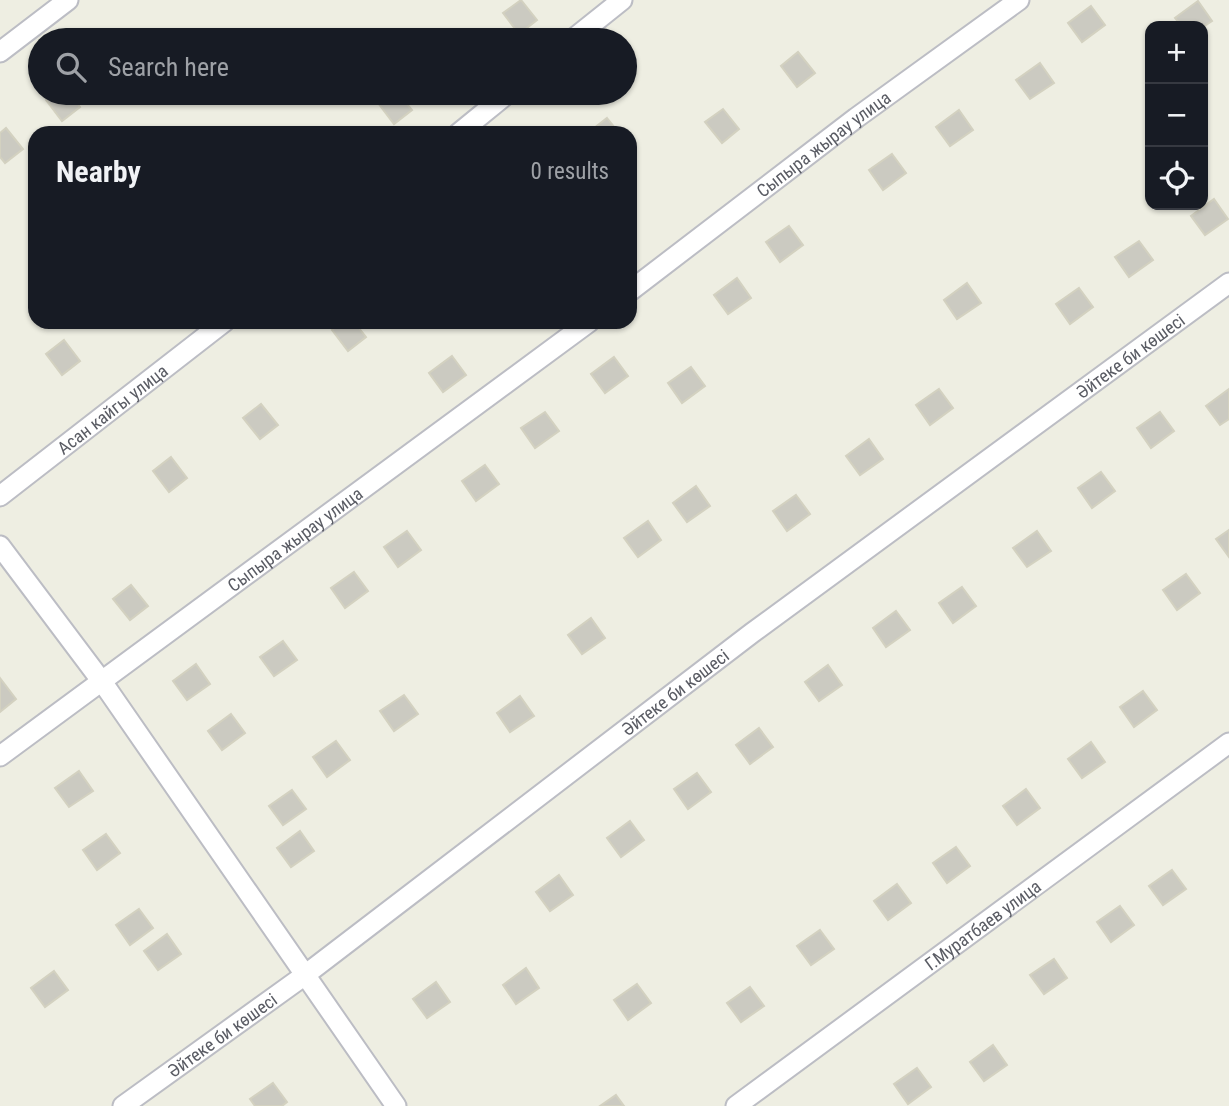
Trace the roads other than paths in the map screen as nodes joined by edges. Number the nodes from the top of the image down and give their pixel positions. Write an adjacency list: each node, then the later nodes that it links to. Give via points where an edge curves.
1 (68, 0): 4 (street)
2 (622, 0): 5 (street)
3 (1019, 0): 11 (street, Сыпыра жырау улица)
4 (31, 28)
5 (587, 28)
6 (28, 31): 7 (street)
7 (0, 52)
8 (494, 105): 9 (street)
9 (468, 126)
10 (1229, 283): 19 (street, Әйтеке би көшесі, via 763,625)
11 (637, 286)
12 (215, 329): 14 (street, Асан кайгы улица)
13 (580, 329): 16 (street, Сыпыра жырау улица)
14 (0, 496)
15 (0, 546): 16 (street)
16 (103, 682): 18 (street, Сыпыра жырау улица); 19 (street)
17 (1229, 743): 22 (street, Г.Муратбаев улица)
18 (0, 756)
19 (306, 975): 20 (street, Әйтеке би көшесі); 21 (street)
20 (123, 1106)
21 (396, 1106)
22 (736, 1106)

